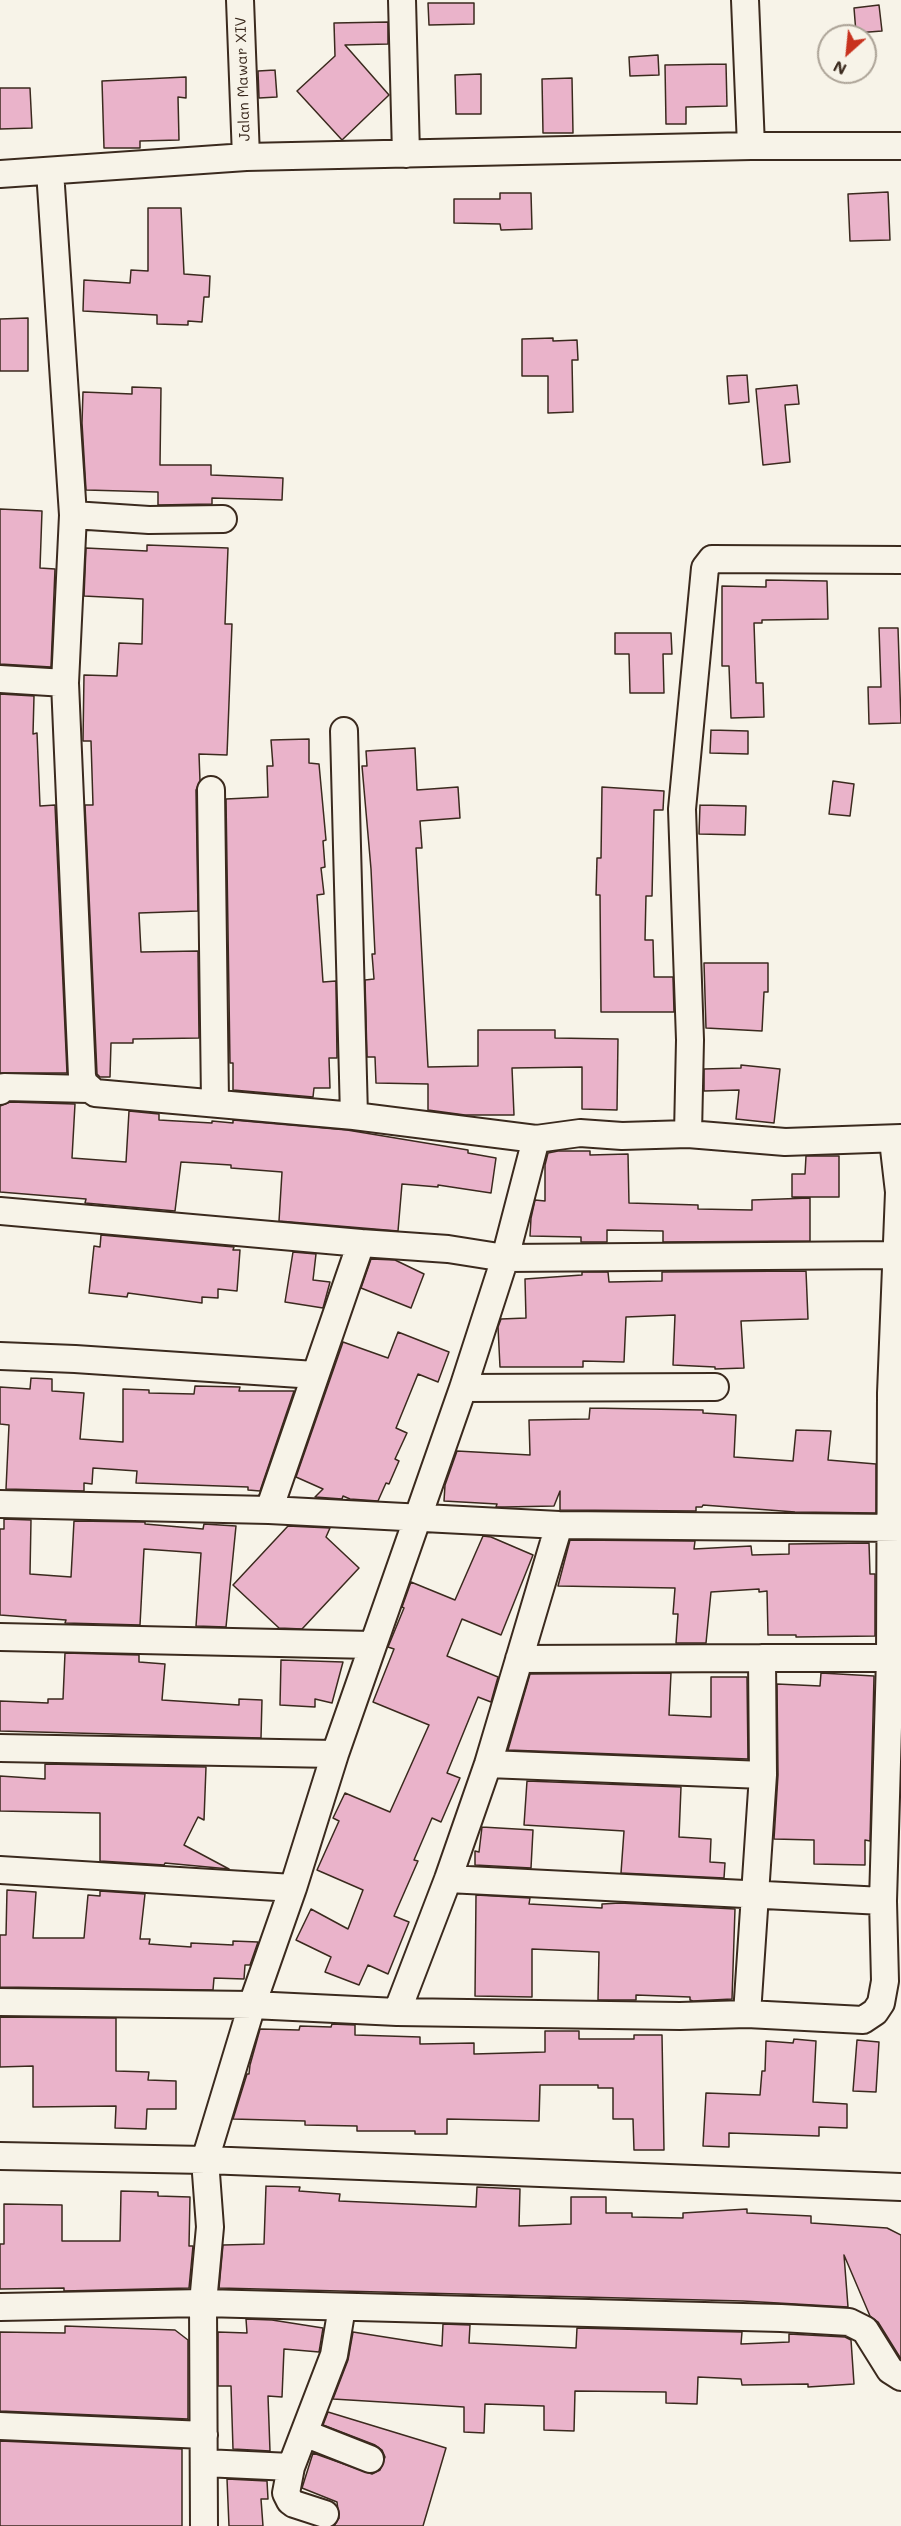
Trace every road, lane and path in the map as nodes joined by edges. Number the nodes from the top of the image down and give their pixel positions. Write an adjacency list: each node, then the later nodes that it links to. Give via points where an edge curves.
1 (240, 0): 7 (street, Jalan Mawar XIV)
2 (402, 0): 6 (street)
3 (745, 0): 4 (street)
4 (750, 146): 5 (street); 6 (street)
5 (901, 146)
6 (406, 154): 7 (street)
7 (246, 157): 8 (street)
8 (50, 171): 9 (street); 10 (street)
9 (0, 174)
10 (73, 515): 11 (street); 14 (street)
11 (223, 519)
12 (901, 560): 21 (street, via 712,559 705,568 682,809 690,1040)
13 (0, 679): 14 (street)
14 (65, 683): 17 (street, via 82,1076)
15 (344, 730): 20 (street)
16 (211, 790): 19 (street)
17 (89, 1089): 18 (street, via 3,1087); 19 (street, via 95,1093)
18 (0, 1091)
19 (215, 1102): 20 (street)
20 (354, 1116): 22 (street)
21 (688, 1134): 22 (street, via 573,1133); 23 (street, via 785,1142)
22 (536, 1139): 27 (street)
23 (897, 1139): 26 (street)
24 (0, 1211): 25 (street)
25 (361, 1243): 27 (street, via 448,1249); 29 (street)
26 (895, 1255): 27 (street); 36 (street)
27 (505, 1258): 31 (street)
28 (0, 1356): 29 (street)
29 (315, 1375): 33 (street)
30 (714, 1387): 31 (street)
31 (463, 1388): 34 (street)
32 (0, 1504): 33 (street)
33 (269, 1510): 34 (street)
34 (418, 1517): 35 (street); 38 (street)
35 (559, 1525): 36 (street); 41 (street)
36 (896, 1527): 40 (street)
37 (0, 1637): 38 (street)
38 (372, 1645): 43 (street)
39 (762, 1658): 40 (street); 41 (street); 45 (street)
40 (890, 1658): 50 (street)
41 (519, 1659): 44 (street)
42 (0, 1748): 43 (street)
43 (335, 1754): 48 (street)
44 (488, 1764): 45 (street); 47 (street)
45 (763, 1775): 49 (street)
46 (0, 1870): 48 (street)
47 (448, 1879): 49 (street); 53 (street)
48 (293, 1888): 52 (street)
49 (755, 1896): 50 (street); 54 (street)
50 (883, 1901): 54 (street, via 885,1981 881,2004 875,2012 863,2020)
51 (0, 2002): 52 (street)
52 (252, 2005): 53 (street); 56 (street)
53 (397, 2012): 54 (street)
54 (747, 2014)
55 (0, 2156): 56 (street)
56 (205, 2160): 57 (street); 58 (street, via 210,2227)
57 (901, 2187)
58 (204, 2304): 59 (street); 60 (street); 64 (street)
59 (0, 2307)
60 (342, 2307): 61 (street, via 849,2322 865,2330 890,2370); 63 (street, via 333,2355)
61 (901, 2377)
62 (0, 2426): 64 (street)
63 (304, 2433): 65 (street); 67 (street)
64 (204, 2435): 66 (street)
65 (370, 2459)
66 (204, 2463): 67 (street); 69 (street)
67 (291, 2467): 68 (street, via 286,2493 290,2501)
68 (326, 2514)
69 (204, 2526)

